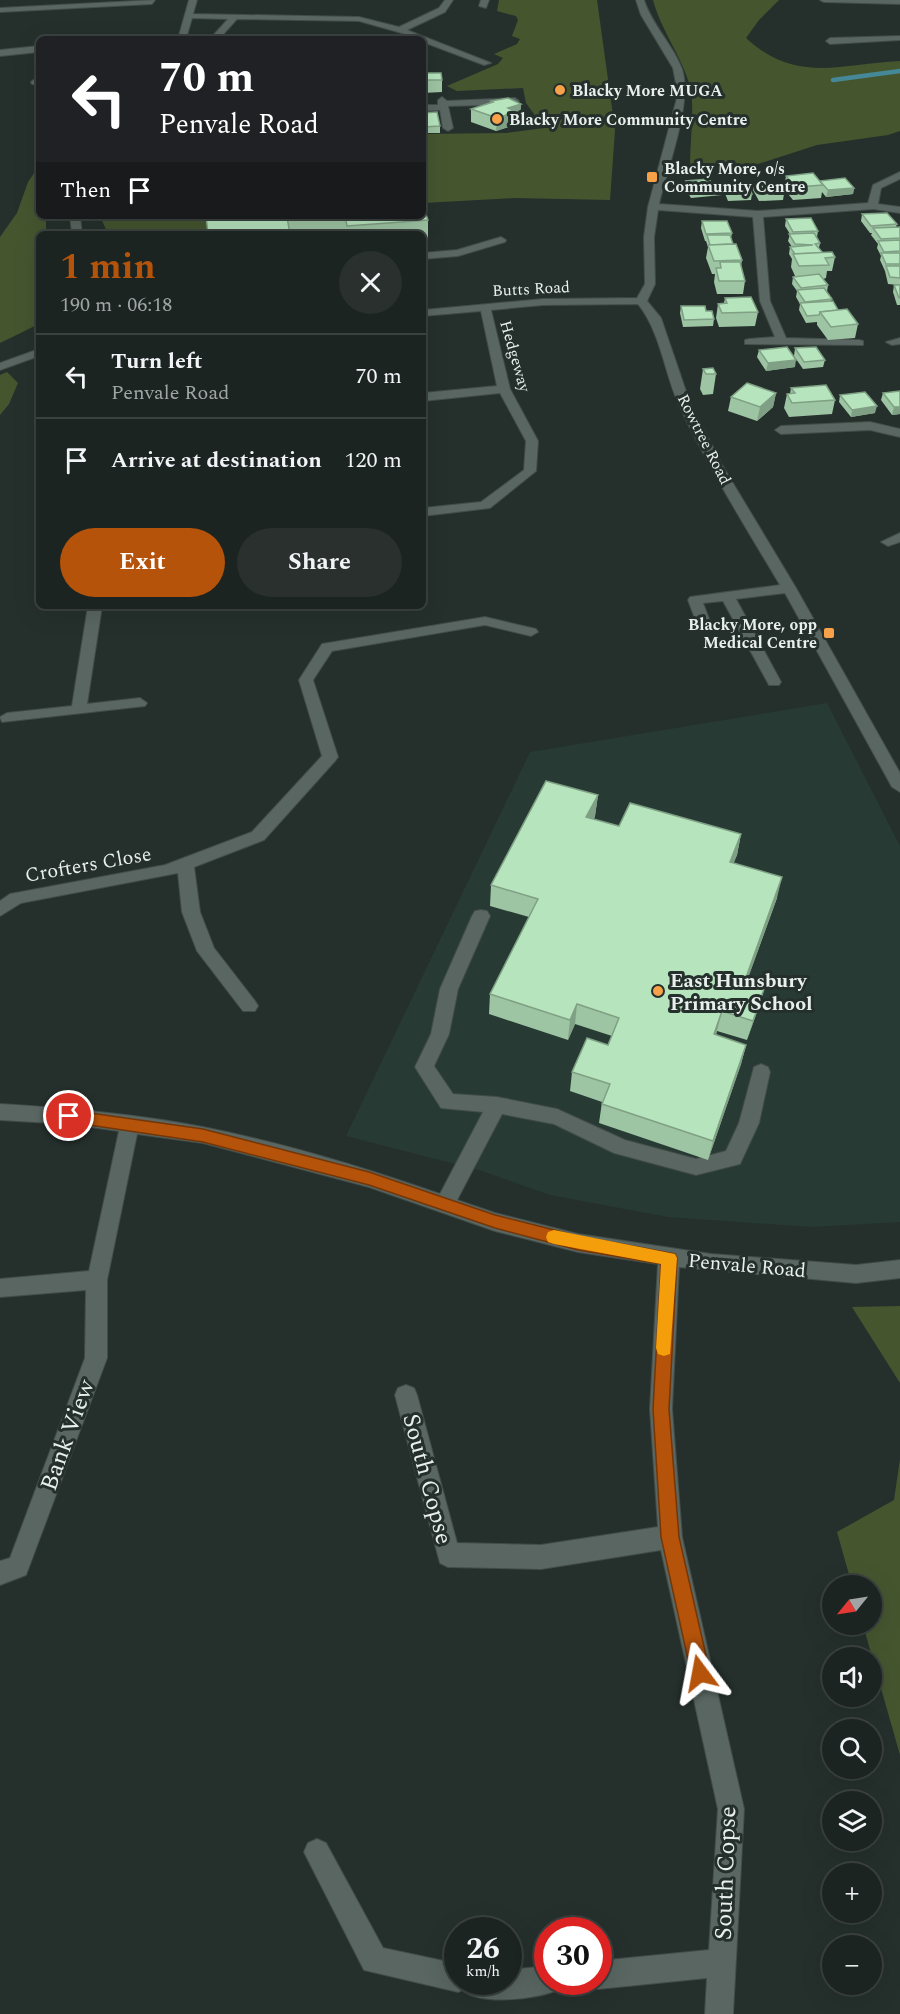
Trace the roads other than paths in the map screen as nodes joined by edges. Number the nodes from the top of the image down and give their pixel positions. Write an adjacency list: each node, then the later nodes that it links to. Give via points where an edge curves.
1 (26, 0): 9 (street)
2 (193, 0): 11 (street)
3 (449, 0): 13 (street, via 442,10)
4 (640, 0): 31 (street, via 677,68 682,94)
5 (824, 0): 6 (street)
6 (898, 1)
7 (96, 2): 8 (street); 9 (street)
8 (152, 2)
9 (22, 9): 10 (street)
10 (0, 10)
11 (188, 16): 12 (street); 14 (street)
12 (235, 17): 13 (street, via 272,20 332,13); 15 (street)
13 (400, 30): 16 (street)
14 (183, 36)
15 (217, 36)
16 (416, 36)
17 (900, 38): 20 (street)
18 (426, 40): 21 (street)
19 (463, 41): 21 (street)
20 (830, 41)
21 (445, 47): 24 (street)
22 (36, 49): 23 (street)
23 (0, 53)
24 (487, 63)
25 (515, 101): 26 (street, via 453,102)
26 (443, 107): 27 (street); 28 (street)
27 (426, 108)
28 (448, 128)
29 (900, 175): 30 (street, via 876,187)
30 (873, 206): 32 (street); 33 (street)
31 (653, 207): 33 (street); 36 (street, via 650,284)
32 (900, 210)
33 (758, 214): 39 (street, via 765,301)
34 (501, 240): 35 (street, via 458,253)
35 (426, 256)
36 (641, 301): 37 (street, Butts Road); 49 (street, Rowtree Road, via 655,318 684,403)
37 (485, 306): 38 (street, Butts Road); 44 (street, Hedgeway)
38 (426, 313)
39 (781, 339): 40 (street); 41 (street, via 828,345)
40 (748, 342)
41 (859, 343)
42 (36, 353): 43 (street)
43 (0, 367)
44 (504, 390): 45 (street); 48 (street, Hedgeway, via 532,441 530,471 485,505)
45 (426, 397)
46 (781, 430): 47 (street, via 870,426)
47 (900, 433)
48 (426, 512)
49 (789, 588): 50 (street); 58 (street, Rowtree Road)
50 (727, 596): 52 (street, via 695,600); 54 (street)
51 (94, 609): 56 (street)
52 (704, 624)
53 (531, 632): 59 (street, Crofters Close, via 485,621 327,647 306,680 330,757 258,836)
54 (774, 682)
55 (140, 703): 56 (street)
56 (79, 709): 57 (street)
57 (7, 718)
58 (900, 785)
59 (185, 864): 60 (street, Crofters Close, via 167,871 16,898); 62 (street, via 191,912 206,951)
60 (0, 910)
61 (481, 916): 64 (street, via 449,989 440,1034 424,1067 448,1102)
62 (249, 1006)
63 (761, 1072): 64 (street, via 748,1123 733,1158 696,1167 621,1146 557,1117)
64 (497, 1105): 67 (street)
65 (0, 1112): 66 (street, Penvale Road)
66 (130, 1123): 67 (street, Penvale Road, via 225,1141 369,1178); 70 (street, Bank View)
67 (445, 1204): 68 (street, Penvale Road, via 495,1222 578,1243)
68 (669, 1258): 69 (street, Penvale Road, via 856,1274); 73 (street, South Copse, via 661,1409)
69 (900, 1269)
70 (97, 1280): 71 (street); 74 (street, Bank View, via 96,1358 18,1567)
71 (0, 1288)
72 (406, 1395): 73 (street, South Copse, via 448,1555 541,1557)
73 (670, 1537): 76 (street, South Copse, via 731,1809)
74 (0, 1573)
75 (317, 1852): 78 (street, via 374,1960)
76 (721, 1963): 77 (street, South Copse); 79 (street, South Copse)
77 (612, 1974)
78 (444, 1975)
79 (719, 2014)

